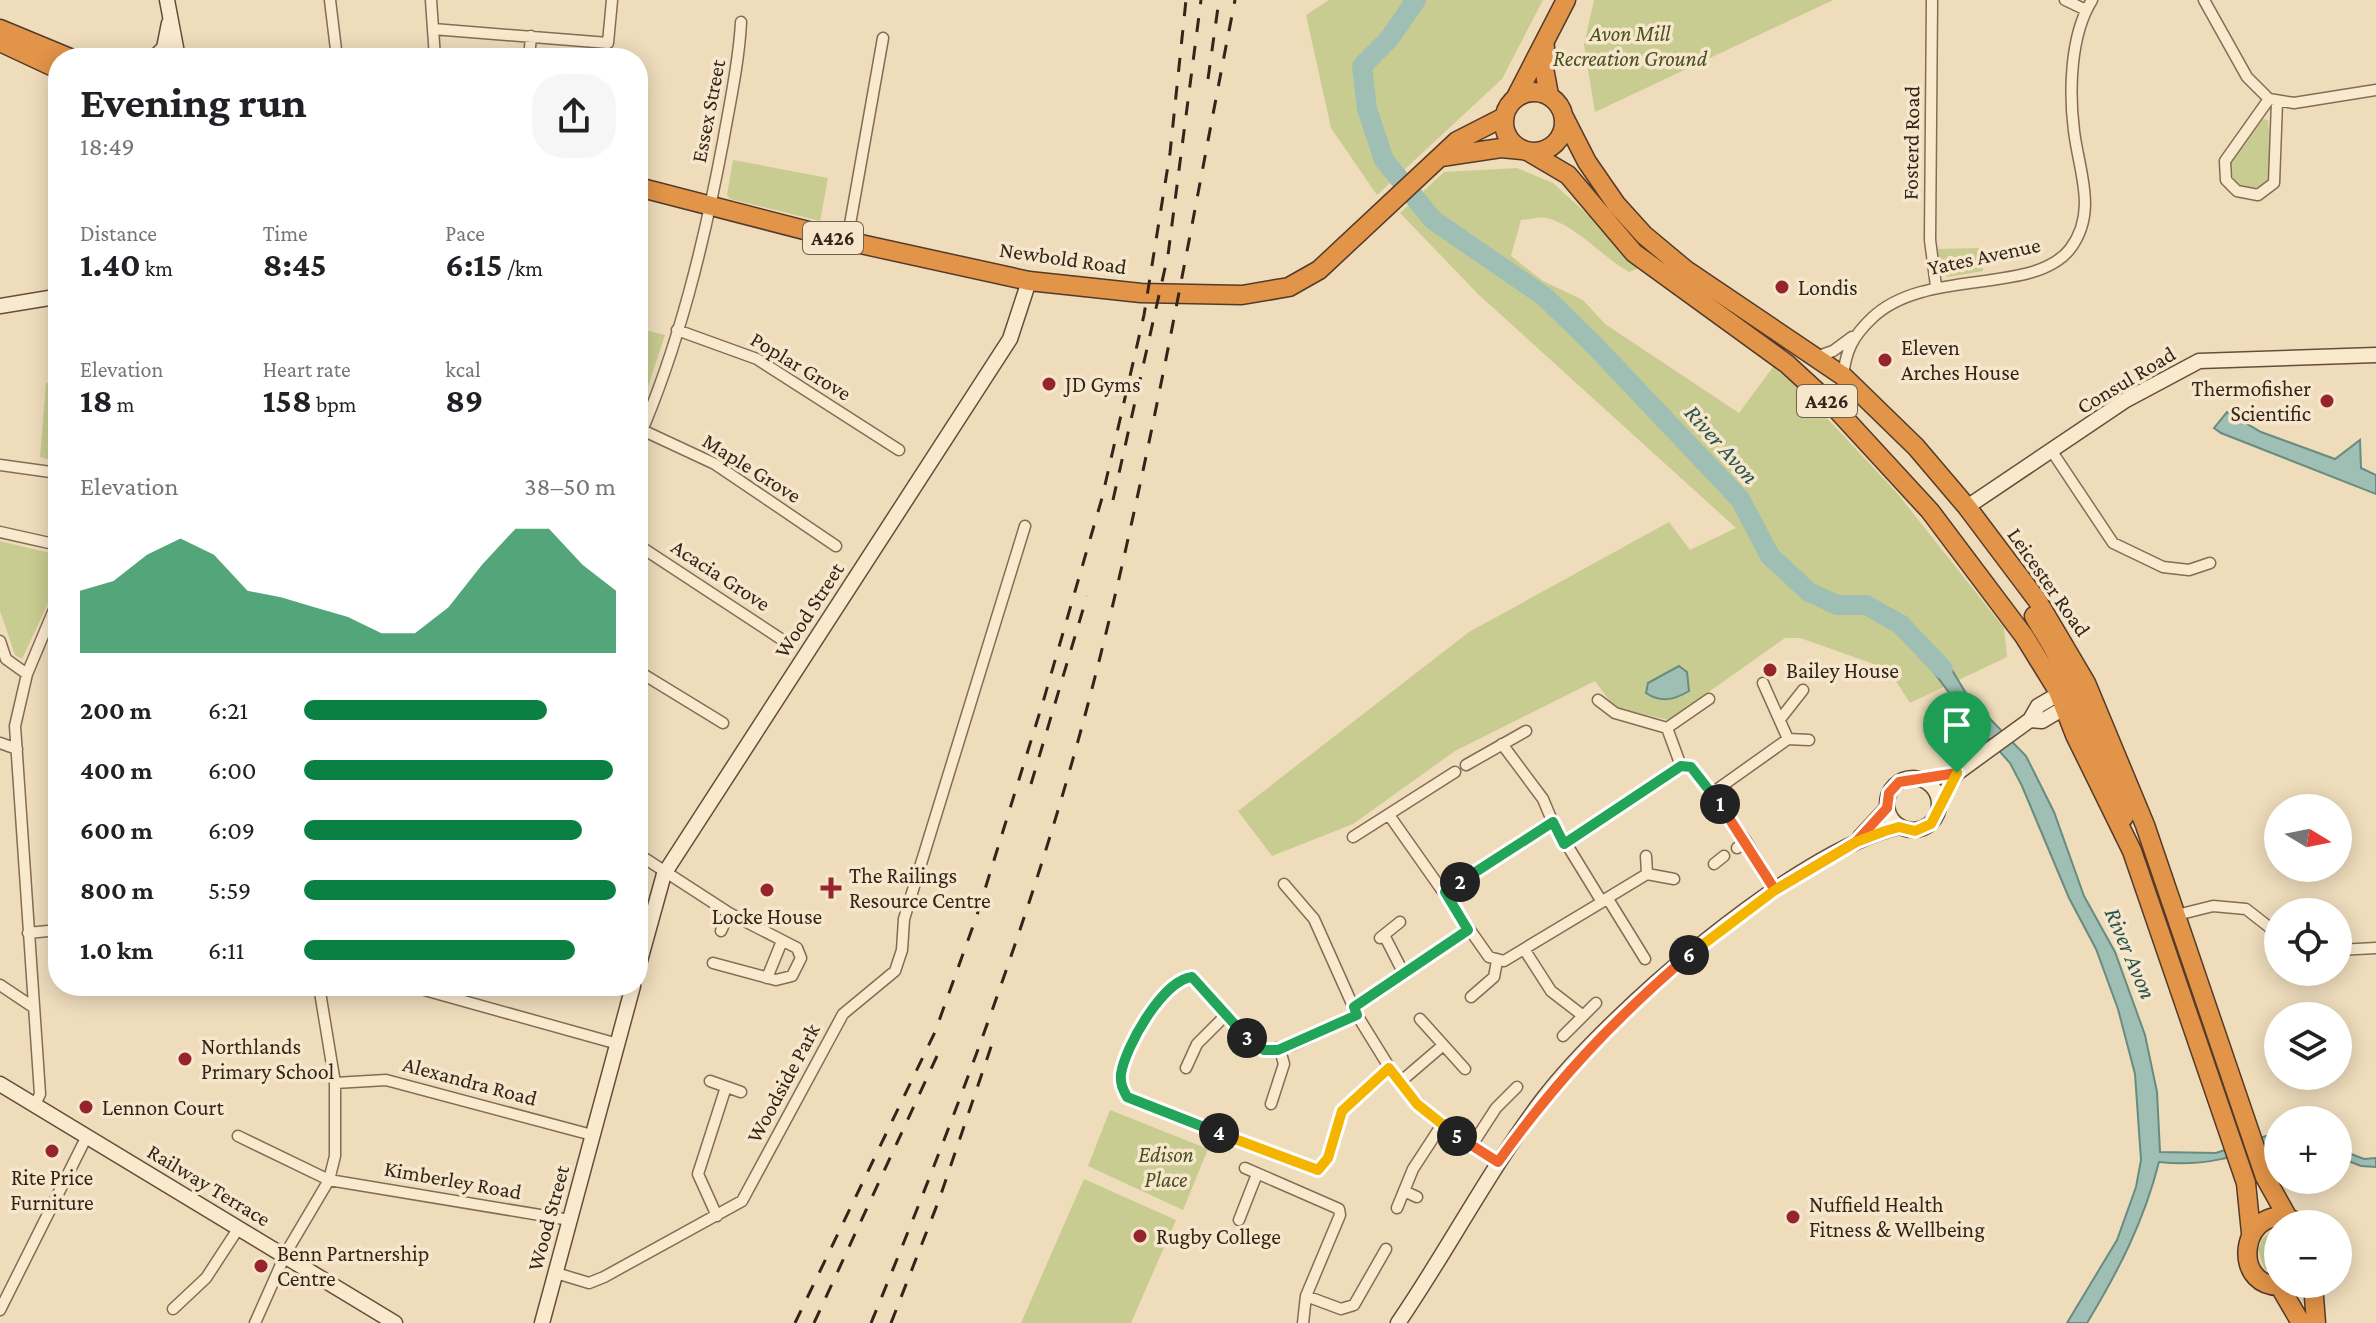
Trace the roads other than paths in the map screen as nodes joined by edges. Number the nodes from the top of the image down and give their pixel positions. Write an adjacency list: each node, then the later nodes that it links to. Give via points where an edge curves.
1 (167, 0): 11 (street)
2 (330, 0): 21 (street)
3 (431, 0): 14 (street)
4 (612, 0): 15 (street, via 608,43)
5 (1566, 0): 17 (highway)
6 (1932, 0): 38 (street, Fosterd Road, via 1930,240)
7 (2065, 0): 10 (street)
8 (2092, 0): 10 (street, Yates Avenue)
9 (2210, 2): 29 (street, via 2247,77)
10 (2086, 10): 38 (street, Yates Avenue, via 2072,90 2087,206 2082,228 2059,259 2035,270)
11 (170, 19): 19 (street); 20 (street)
12 (741, 22): 35 (street, Essex Street)
13 (0, 29): 24 (highway)
14 (433, 29): 15 (street); 22 (street)
15 (531, 36): 23 (street)
16 (883, 38): 36 (street)
17 (1546, 38): 27 (highway, via 1543,63); 28 (highway)
18 (0, 42): 25 (highway)
19 (164, 48)
20 (176, 48)
21 (336, 48)
22 (434, 48)
23 (530, 48)
24 (48, 49)
25 (48, 64)
26 (2376, 90): 29 (street, via 2307,102)
27 (1549, 95): 28 (highway, via 1537,91); 31 (highway)
28 (1516, 97): 30 (highway)
29 (2273, 101): 29 (street, via 2274,183 2258,195 2243,193 2226,180 2225,161)
30 (1504, 117): 32 (highway, via 1506,134); 33 (highway, Newbold Road / A426, via 1457,141)
31 (1564, 117): 32 (highway, via 1556,144 1541,152); 44 (highway, Leicester Road / A426, via 1593,172 1644,235 1686,270)
32 (1526, 151): 33 (highway, via 1501,148); 66 (highway, Leicester Road / A426, via 1568,175 1634,253 1787,364 1847,420 1974,566)
33 (1441, 157): 37 (highway, Newbold Road / A426, via 1319,270 1271,292 1141,293)
34 (648, 190): 35 (highway, Newbold Road / A426)
35 (710, 207): 36 (highway, Newbold Road / A426); 41 (street, Essex Street)
36 (847, 241): 37 (highway, Newbold Road / A426)
37 (1029, 281): 99 (street, Wood Street, via 1010,339)
38 (1936, 286): 42 (street, Yates Avenue, via 1881,310)
39 (48, 297): 40 (street)
40 (0, 306)
41 (677, 330): 46 (street, Essex Street); 48 (street, Poplar Grove, via 757,359)
42 (1852, 337): 44 (street, Yates Avenue); 45 (street)
43 (2376, 355): 49 (street, Consul Road, via 2199,361 2126,400)
44 (1816, 357): 45 (highway, Leicester Road / A426)
45 (1843, 376): 52 (highway, Leicester Road / A426, via 1907,437)
46 (648, 412)
47 (648, 438): 56 (street, Maple Grove, via 715,464)
48 (899, 450)
49 (2053, 453): 52 (street, Consul Road); 58 (street, via 2113,543 2163,567 2189,570)
50 (0, 465): 51 (street)
51 (48, 472)
52 (1967, 507): 66 (highway, Leicester Road / A426, via 2037,600)
53 (1025, 526): 164 (street, Woodside Park, via 904,919 895,971 843,1014 742,1201)
54 (0, 532): 55 (street)
55 (48, 543)
56 (836, 546)
57 (648, 552): 60 (street, Acacia Grove)
58 (2210, 563)
59 (48, 624): 62 (street)
60 (781, 639)
61 (0, 641): 62 (street, via 6,659)
62 (27, 674): 77 (street, via 16,709)
63 (648, 677): 70 (street)
64 (1763, 683): 69 (street)
65 (1803, 690): 69 (street)
66 (2069, 693): 81 (street, via 2042,721 2030,720); 94 (highway, Leicester Road / A426); 94 (highway, via 2081,694 2081,707 2121,801); 107 (highway, Leicester Road / A426, via 2145,825)
67 (1709, 699): 71 (street)
68 (1598, 700): 71 (street, via 1615,713)
69 (1781, 718): 73 (street)
70 (723, 723)
71 (1667, 728): 79 (street)
72 (1526, 731): 76 (street)
73 (1788, 739): 74 (street); 83 (street)
74 (1809, 740)
75 (0, 743): 77 (street)
76 (1502, 744): 78 (street); 87 (street, via 1543,799)
77 (17, 749): 114 (street)
78 (1466, 765)
79 (1681, 766): 83 (street, via 1691,767); 92 (street)
80 (1455, 772): 86 (street)
81 (1957, 773): 82 (street); 84 (street)
82 (1921, 778): 84 (street, via 1933,786); 85 (street, via 1893,787)
83 (1712, 793): 90 (street)
84 (1940, 802): 88 (street, via 1936,817 1924,829)
85 (1887, 808): 88 (street); 91 (street)
86 (1389, 815): 89 (street); 104 (street)
87 (1553, 823): 92 (street); 104 (street)
88 (1899, 827): 91 (street)
89 (1353, 837)
90 (1746, 841): 93 (street); 103 (street)
91 (1856, 842): 103 (street)
92 (1564, 844): 105 (street)
93 (1737, 848)
94 (2132, 851): 169 (highway, Leicester Road / A426, via 2246,1183)
95 (1646, 856): 100 (street)
96 (1724, 856): 98 (street)
97 (648, 862): 99 (street)
98 (1714, 864)
99 (664, 874): 106 (street); 110 (street, Wood Street)
100 (1647, 874): 101 (street); 105 (street)
101 (1674, 879)
102 (1284, 884): 131 (street, via 1314,919)
103 (1775, 890): 156 (street, via 1680,963 1587,1051 1544,1097)
104 (1445, 892): 111 (street)
105 (1605, 900): 117 (street); 119 (street)
106 (729, 913): 113 (street); 115 (street)
107 (2177, 915): 109 (street, via 2213,906 2246,909); 163 (highway, Leicester Road / A426, via 2257,1154)
108 (1400, 922): 122 (street, via 1382,936)
109 (2264, 923)
110 (648, 925)
111 (1468, 930): 120 (street); 122 (street)
112 (48, 931): 114 (street)
113 (721, 931)
114 (28, 933): 130 (street)
115 (782, 941): 123 (street); 123 (street, via 797,948 801,958 792,976)
116 (2376, 948): 118 (street)
117 (1524, 949): 120 (street); 133 (street, via 1551,991)
118 (2352, 949)
119 (1645, 959)
120 (1497, 961): 128 (street, via 1494,977)
121 (713, 963): 123 (street)
122 (1404, 974): 131 (street)
123 (767, 978)
124 (0, 985): 130 (street)
125 (321, 996): 143 (street)
126 (446, 996): 136 (street)
127 (630, 996): 136 (street, Wood Street)
128 (1471, 997)
129 (1596, 1003): 133 (street)
130 (33, 1007): 150 (street, via 40,1094)
131 (1356, 1011): 138 (street); 140 (street)
132 (1226, 1015): 138 (street, via 1249,1041 1264,1050); 139 (street, via 1197,1044); 140 (street, via 1192,977 1170,987 1140,1026 1121,1072 1127,1097 1318,1170 1328,1158 1342,1111)
133 (1582, 1015): 135 (street)
134 (1420, 1019): 137 (street)
135 (1563, 1036)
136 (618, 1044): 152 (street, Wood Street)
137 (1441, 1047): 141 (street); 144 (street)
138 (1280, 1050): 149 (street, via 1284,1064)
139 (1186, 1068)
140 (1389, 1068): 144 (street)
141 (1465, 1069)
142 (710, 1081): 146 (street)
143 (335, 1083): 152 (street, Alexandra Road, via 386,1080); 159 (street, via 335,1156)
144 (1399, 1083): 151 (street)
145 (0, 1084): 150 (street, Railway Terrace)
146 (726, 1087): 148 (street); 164 (street, via 698,1174)
147 (1517, 1087): 155 (street)
148 (741, 1092)
149 (1271, 1104)
150 (35, 1105): 153 (street, Railway Terrace)
151 (1441, 1126): 155 (street); 160 (street)
152 (592, 1135): 165 (street, Wood Street)
153 (87, 1136): 168 (street, Railway Terrace); 178 (street)
154 (238, 1136): 159 (street, Kimberley Road)
155 (1472, 1145): 156 (street)
156 (1498, 1162): 183 (street)
157 (1245, 1168): 158 (street)
158 (1257, 1174): 166 (street); 174 (street, via 1339,1209)
159 (329, 1180): 165 (street, Kimberley Road); 171 (street)
160 (1404, 1191): 161 (street); 162 (street)
161 (1417, 1197)
162 (1397, 1208)
163 (2288, 1210)
164 (717, 1216): 172 (street, Woodside Park, via 589,1283)
165 (570, 1220): 172 (street, Wood Street)
166 (1239, 1220)
167 (2264, 1222): 169 (highway)
168 (238, 1229): 171 (street, Railway Terrace); 177 (street, via 206,1278)
169 (2251, 1233): 173 (highway, Leicester Road, via 2246,1251 2250,1268)
170 (1386, 1249): 174 (street, via 1354,1305 1341,1309)
171 (285, 1256): 179 (street, Railway Terrace); 180 (street)
172 (556, 1273): 181 (street, Wood Street)
173 (2264, 1281)
174 (1306, 1296): 182 (street)
175 (2291, 1298): 184 (highway)
176 (2314, 1298): 185 (highway)
177 (172, 1302)
178 (0, 1310)
179 (387, 1321)
180 (255, 1323)
181 (542, 1323)
182 (1303, 1323)
183 (1398, 1323)
184 (2301, 1323)
185 (2316, 1323)

